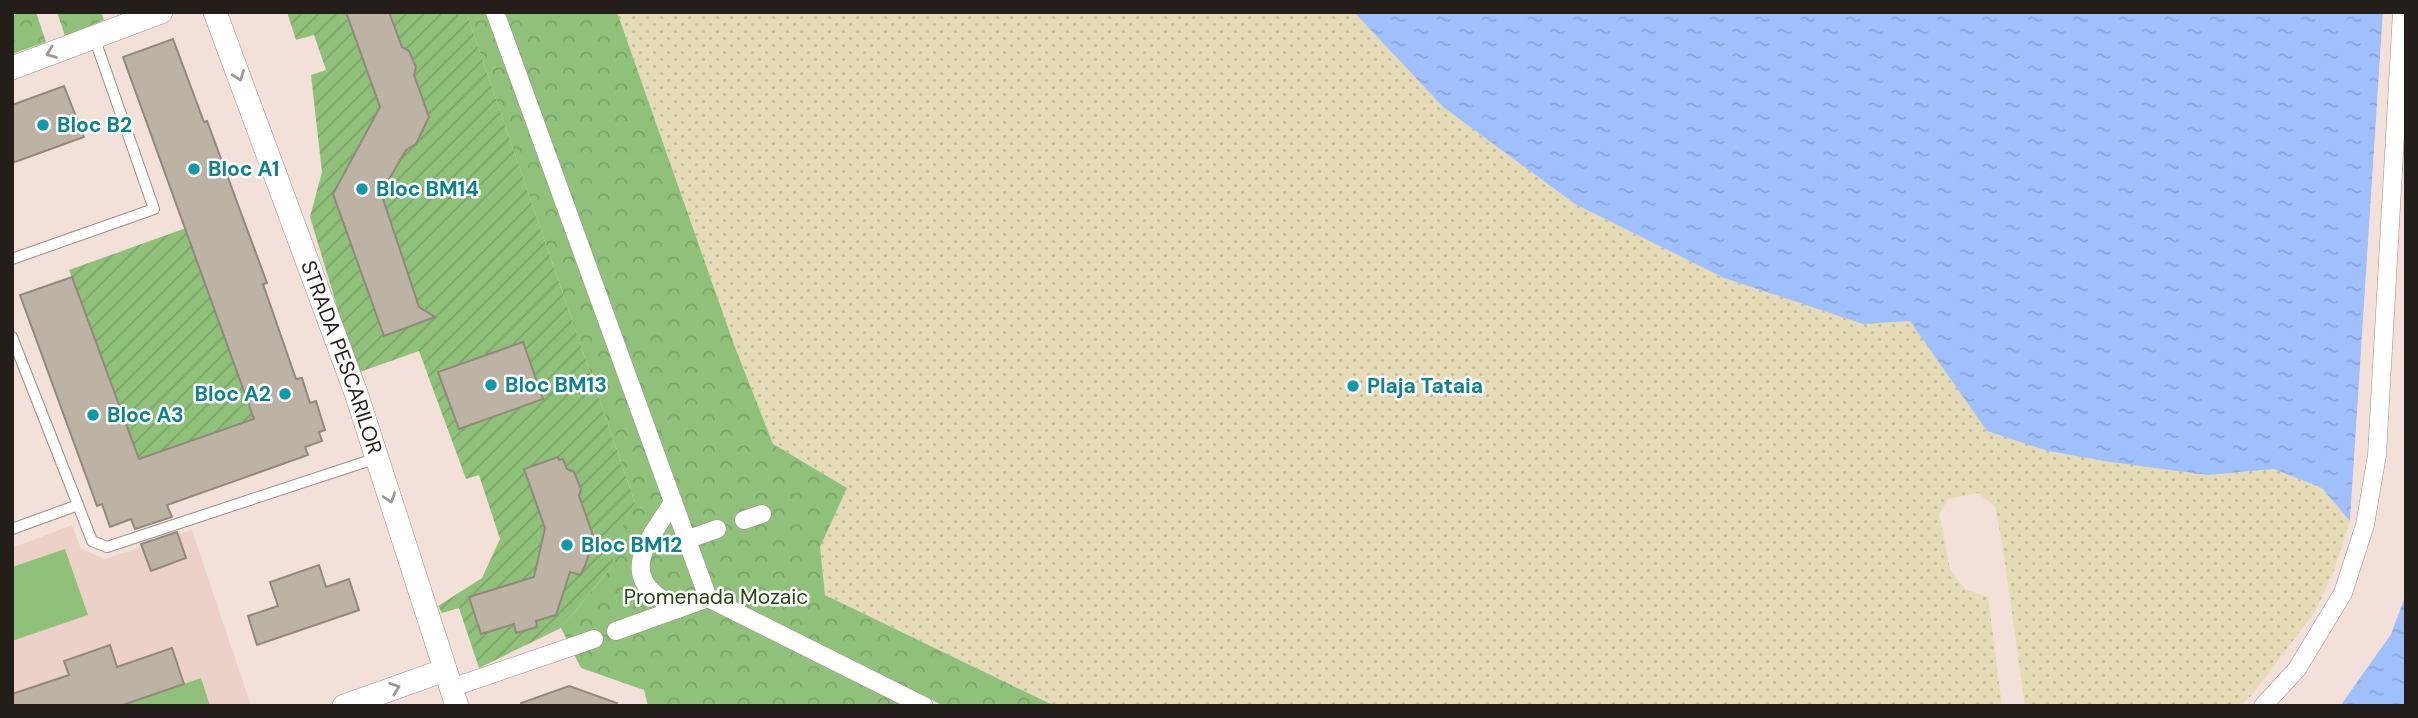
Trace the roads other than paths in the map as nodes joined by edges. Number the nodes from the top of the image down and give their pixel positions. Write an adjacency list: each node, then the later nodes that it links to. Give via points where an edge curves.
1 (161, 12): 5 (street)
2 (215, 12): 9 (street, STRADA PESCARILOR, one-way to 9)
3 (495, 12): 10 (street)
4 (2402, 12): 24 (street, via 2376,455 2365,525 2343,593 2297,669)
5 (93, 37): 6 (street, one-way to 6); 7 (lane, via 154,209)
6 (12, 68)
7 (12, 260)
8 (12, 337): 11 (lane)
9 (377, 458): 11 (lane, via 107,547 92,541); 21 (street, STRADA PESCARILOR, one-way to 21)
10 (673, 502): 16 (street); 18 (street, via 646,544 640,567 652,593)
11 (78, 505): 14 (lane)
12 (762, 514): 13 (street)
13 (744, 520)
14 (12, 529)
15 (717, 530): 16 (street)
16 (687, 540): 17 (street)
17 (708, 598): 18 (street); 23 (street)
18 (678, 609): 19 (street)
19 (616, 631)
20 (594, 639): 21 (street)
21 (451, 688): 22 (street, one-way to 21)
22 (344, 706)
23 (924, 706)
24 (2263, 706)

